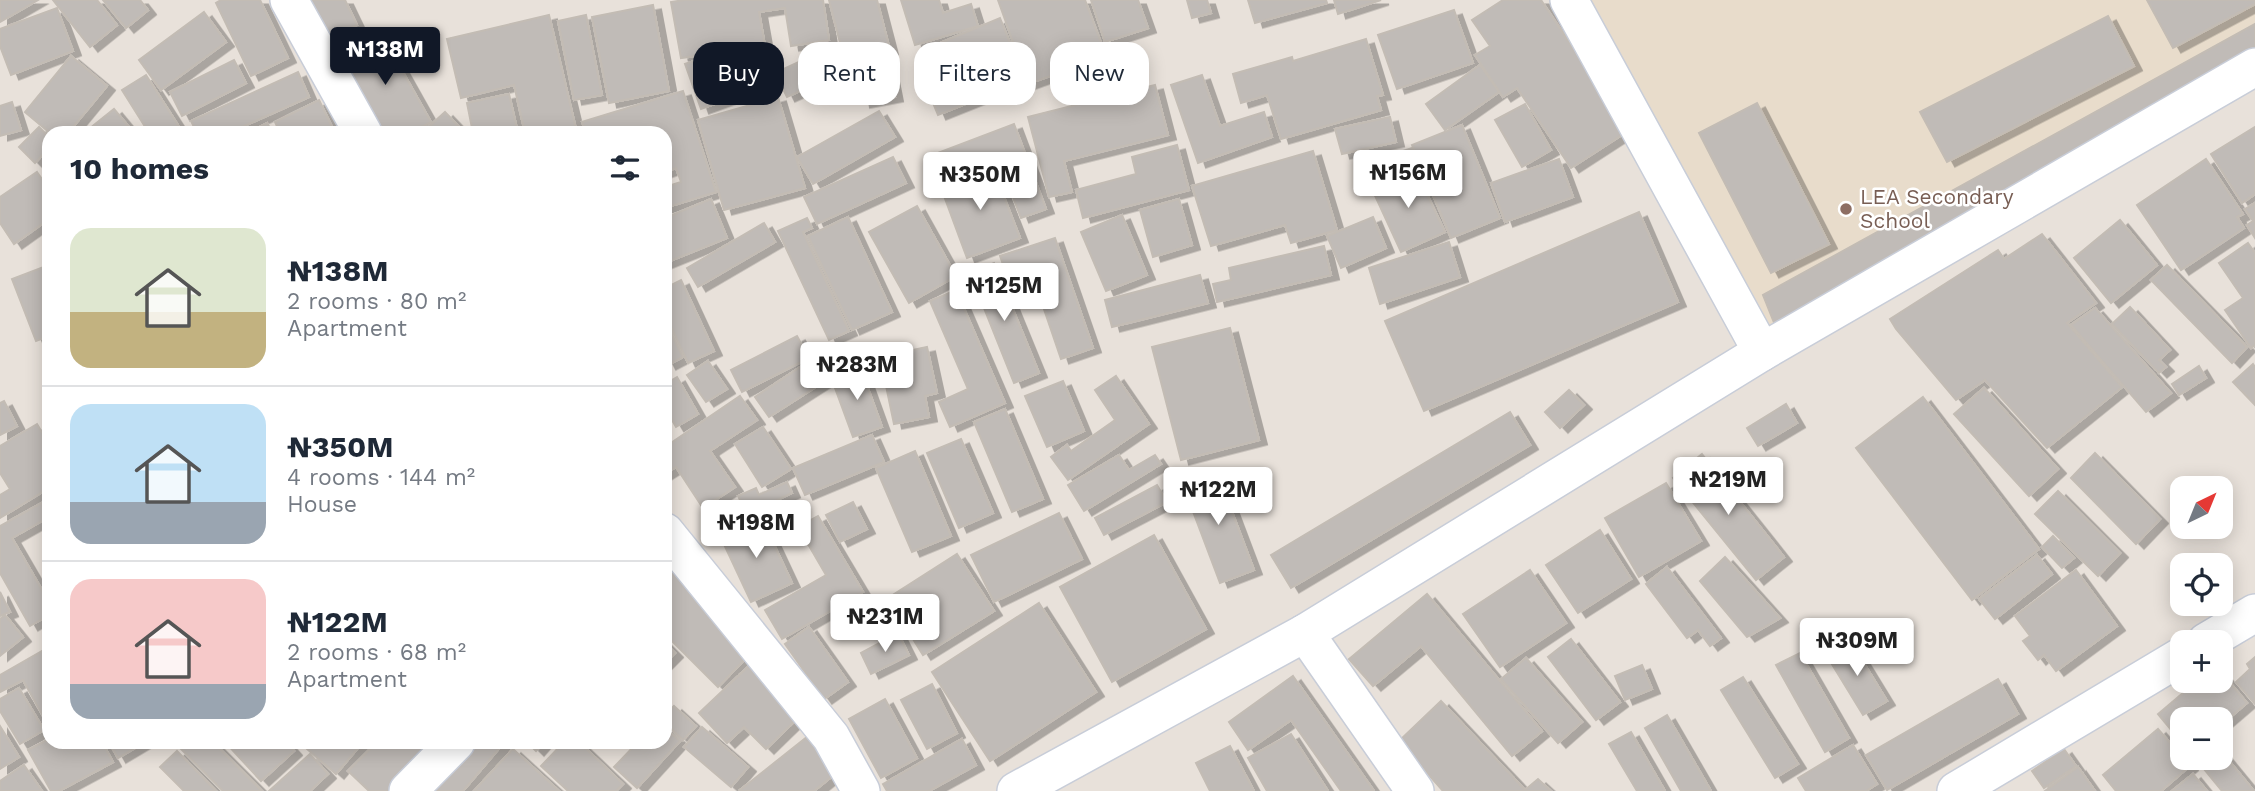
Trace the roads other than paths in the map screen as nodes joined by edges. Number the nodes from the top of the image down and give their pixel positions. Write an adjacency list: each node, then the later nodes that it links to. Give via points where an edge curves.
1 (289, 0): 4 (street)
2 (1569, 0): 5 (street)
3 (2255, 67): 5 (street)
4 (359, 126)
5 (1762, 352): 9 (street)
6 (672, 540): 13 (street, via 831,737)
7 (2255, 613): 8 (street)
8 (2226, 630)
9 (1305, 634): 14 (street); 15 (street)
10 (2170, 663): 16 (street)
11 (449, 749): 12 (street)
12 (408, 791)
13 (861, 791)
14 (1016, 791)
15 (1415, 791)
16 (1956, 791)

